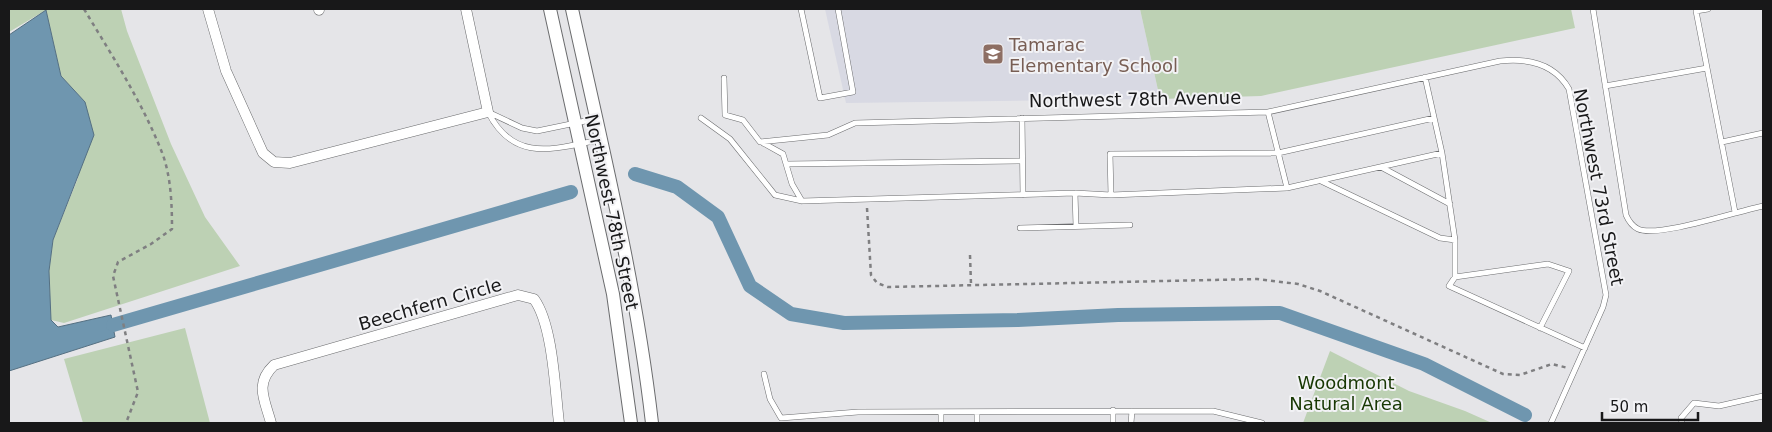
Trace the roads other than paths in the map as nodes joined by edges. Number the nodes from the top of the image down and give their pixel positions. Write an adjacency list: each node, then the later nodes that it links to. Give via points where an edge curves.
1 (208, 9): 14 (street, via 226,71 263,153 274,162 290,164)
2 (466, 9): 14 (street)
3 (550, 9): 20 (street, Northwest 78th Street)
4 (572, 9): 19 (street, Northwest 78th Street)
5 (801, 9): 6 (lane, via 820,98 853,92)
6 (838, 9)
7 (1593, 9): 13 (lane)
8 (1708, 9): 9 (lane, via 1696,11)
9 (1708, 68): 13 (lane); 24 (lane)
10 (1552, 70): 11 (lane, Northwest 78th Avenue, via 1536,62 1518,59); 46 (lane, Northwest 73rd Street, via 1569,89 1606,295)
11 (1425, 77): 15 (lane, Northwest 78th Avenue); 18 (lane)
12 (724, 78): 23 (lane, via 725,115 743,120)
13 (1605, 86): 39 (lane, via 1630,224 1639,230 1662,230)
14 (488, 112): 20 (lane, via 536,131); 25 (lane, via 507,139 525,148 540,150)
15 (1268, 112): 17 (lane, Northwest 78th Avenue); 26 (lane)
16 (701, 118): 36 (lane, via 730,139 775,195)
17 (1022, 118): 23 (lane, Northwest 78th Avenue, via 856,123 828,134); 28 (lane)
18 (1434, 118): 26 (lane); 27 (lane)
19 (596, 119): 20 (lane); 22 (street, Northwest 78th Street)
20 (575, 123): 25 (street, Northwest 78th Street)
21 (1763, 133): 24 (lane)
22 (600, 139): 25 (lane); 58 (street, Northwest 78th Street, via 634,298)
23 (760, 142): 29 (lane, via 783,154)
24 (1722, 142): 39 (lane)
25 (580, 144): 57 (street, Northwest 78th Street, via 613,294)
26 (1278, 153): 32 (lane); 35 (lane, via 1110,154)
27 (1442, 153): 30 (lane); 37 (lane)
28 (1022, 161): 29 (lane); 34 (lane)
29 (787, 164): 36 (lane, via 792,184)
30 (1380, 167): 31 (lane); 37 (lane)
31 (1321, 180): 32 (lane); 43 (lane, via 1440,238)
32 (1287, 188): 35 (lane)
33 (1075, 193): 34 (lane); 35 (lane); 41 (lane)
34 (1023, 195): 36 (lane)
35 (1111, 195)
36 (802, 201)
37 (1450, 204): 43 (lane)
38 (1763, 206): 39 (lane)
39 (1735, 212)
40 (1130, 224): 41 (lane)
41 (1076, 226): 42 (lane)
42 (1020, 228)
43 (1455, 240): 44 (lane)
44 (1455, 277): 45 (lane, via 1449,286); 45 (lane, via 1548,264 1569,271)
45 (1540, 328): 46 (lane)
46 (1585, 348): 65 (lane, Northwest 73rd Street)
47 (764, 374): 54 (lane)
48 (1763, 396): 66 (lane, via 1719,406 1694,403 1681,418)
49 (1114, 410): 50 (lane); 52 (lane); 62 (lane)
50 (1132, 410): 63 (lane); 64 (lane, via 1213,411)
51 (941, 412): 52 (lane); 53 (lane, via 858,412); 60 (lane)
52 (977, 412): 61 (lane)
53 (810, 416): 54 (lane); 59 (lane)
54 (780, 421)
55 (271, 423): 56 (street, Beechfern Circle, via 261,385 274,365 518,296 534,299 542,310)
56 (559, 423)
57 (631, 423)
58 (652, 423)
59 (809, 423)
60 (941, 423)
61 (977, 423)
62 (1113, 423)
63 (1131, 423)
64 (1262, 423)
65 (1551, 423)
66 (1682, 423)

